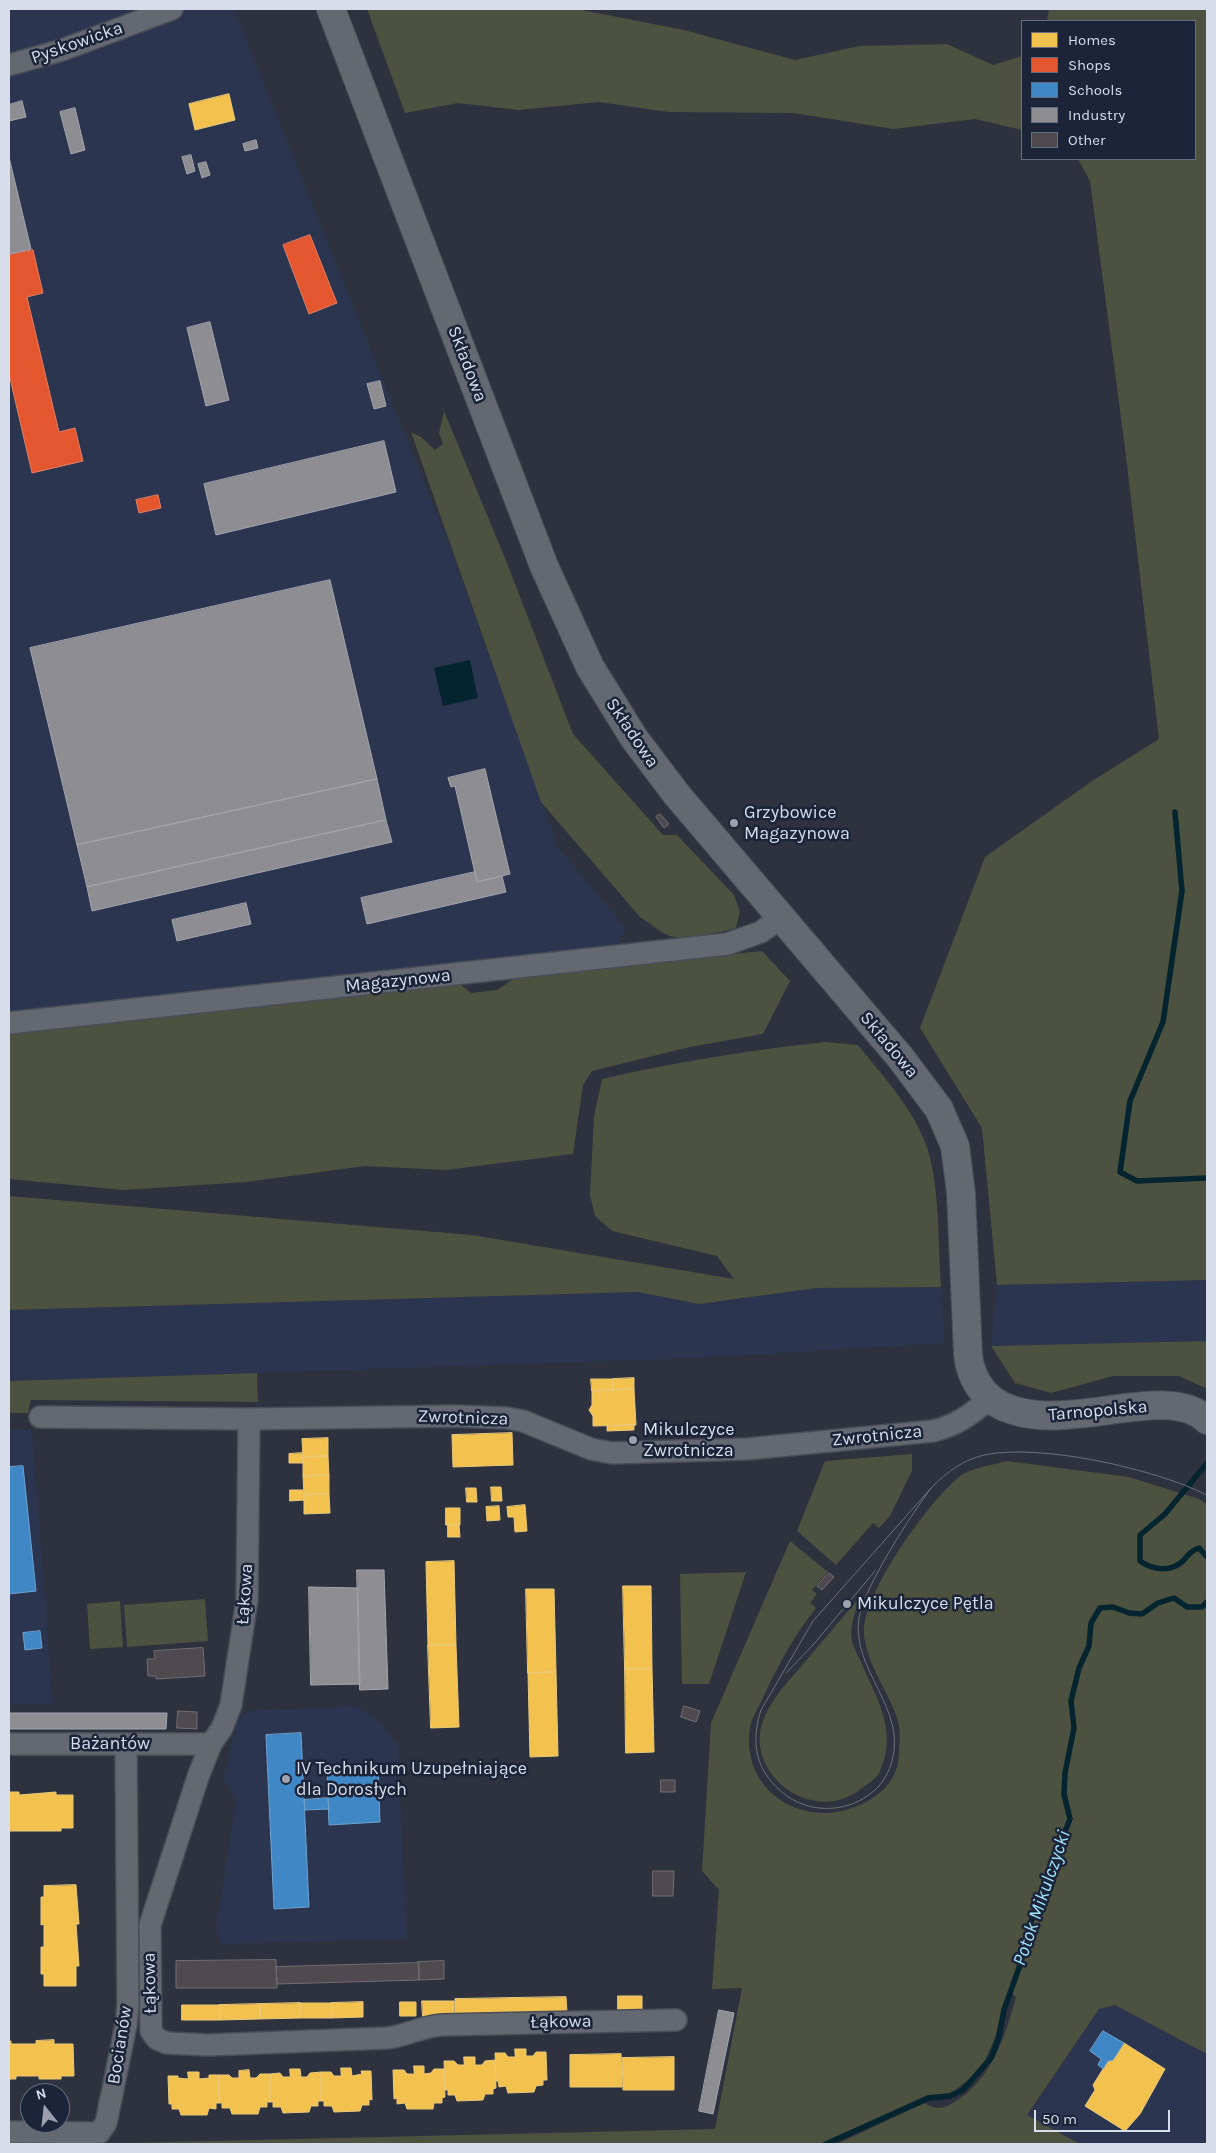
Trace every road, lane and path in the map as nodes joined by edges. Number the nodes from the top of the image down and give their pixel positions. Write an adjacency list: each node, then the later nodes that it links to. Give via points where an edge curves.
1 (172, 9): 3 (street, Pyskowicka, via 62,50)
2 (331, 9): 4 (main road, Składowa, via 544,566 580,648 604,693 649,759)
3 (9, 65)
4 (780, 918): 5 (street, Magazynowa, via 761,932 727,944); 6 (main road, Składowa, via 912,1071 946,1121 959,1171 969,1361 973,1376)
5 (9, 1023)
6 (990, 1398): 8 (street, Zwrotnicza, via 969,1417 933,1431 690,1452 602,1452 523,1421 507,1418); 9 (main road, Tarnopolska, via 1009,1409 1033,1416 1176,1406 1196,1412)
7 (40, 1417): 8 (street, Zwrotnicza)
8 (249, 1419): 12 (street, Łąkowa, via 247,1600 231,1705)
9 (1207, 1420)
10 (9, 1744): 11 (street, Bażantów)
11 (126, 1744): 12 (street, Bażantów); 14 (street, Bocianów, via 128,2004 106,2122 99,2133)
12 (211, 1744): 13 (street, Łąkowa, via 180,1828 150,1925 151,2031 157,2039 168,2043 208,2045 393,2037 442,2025)
13 (676, 2020)
14 (9, 2132)

